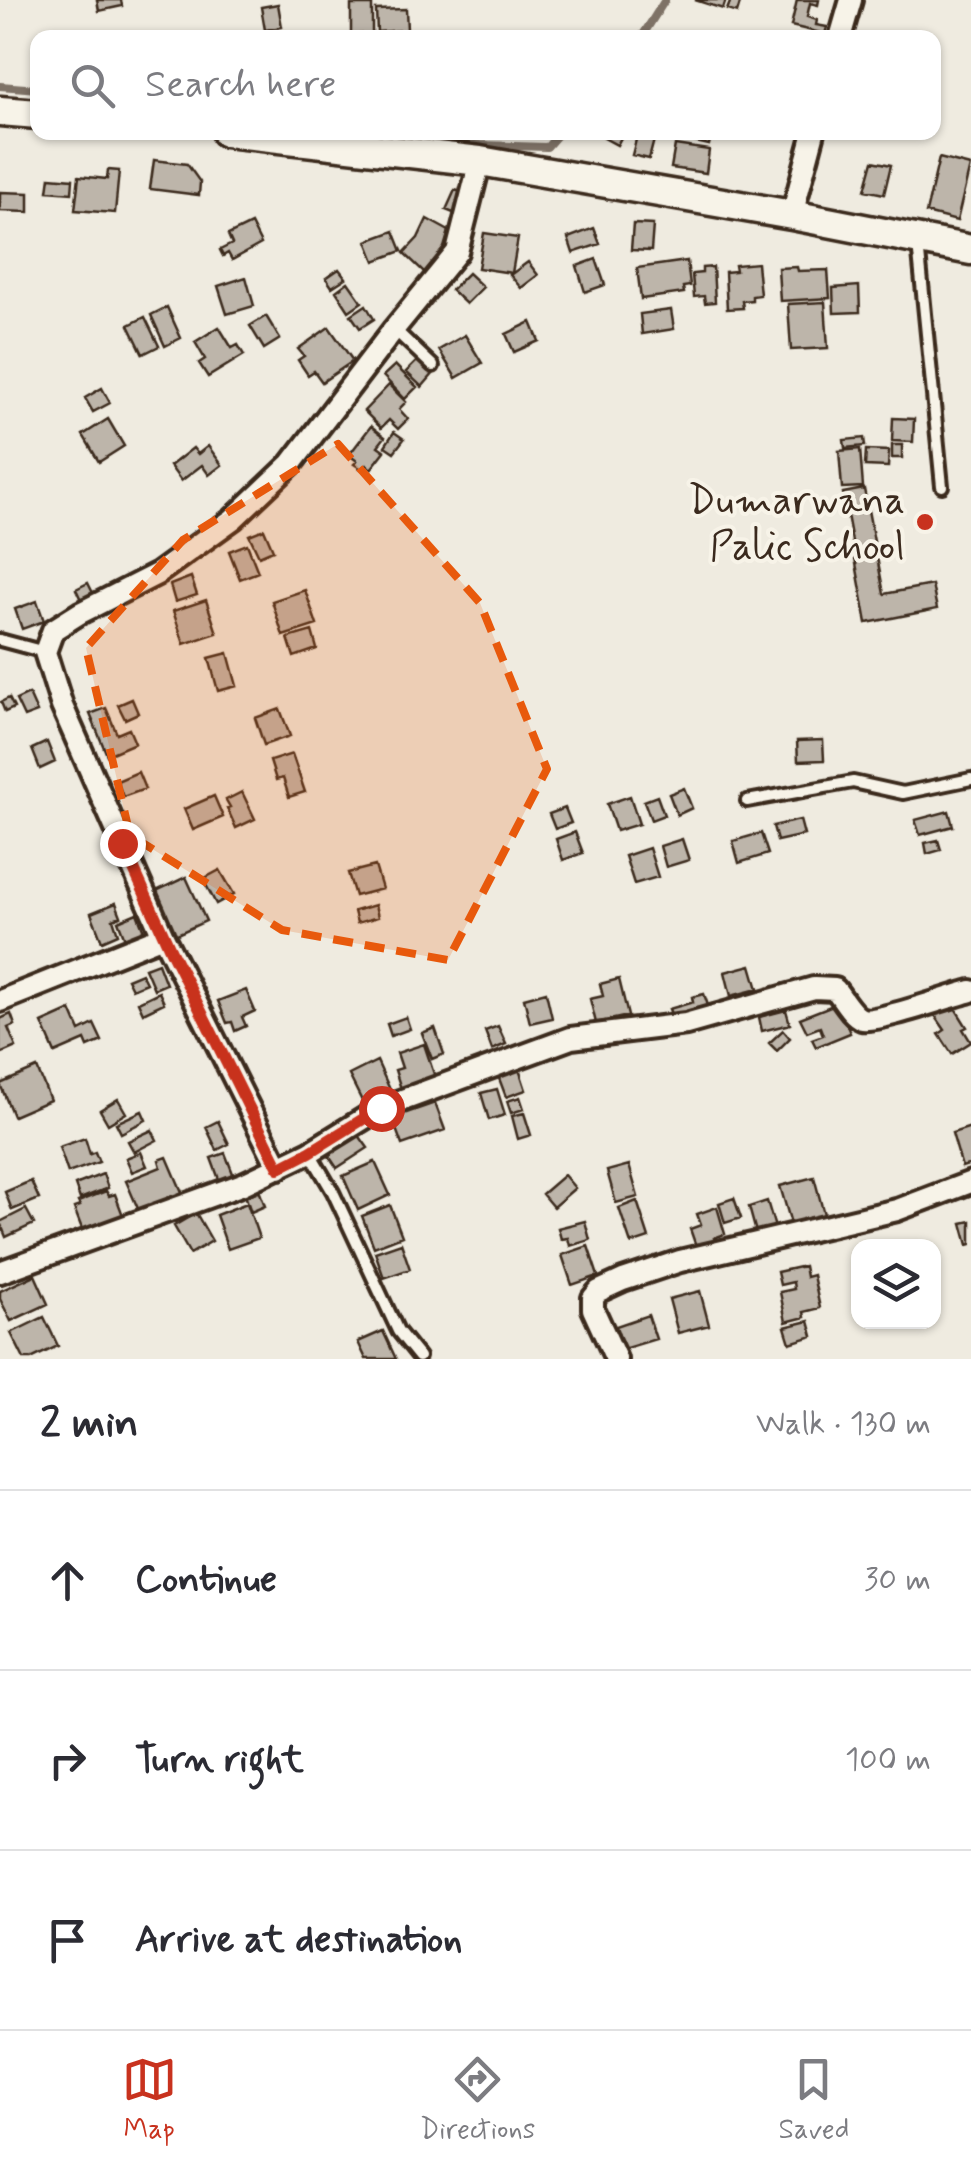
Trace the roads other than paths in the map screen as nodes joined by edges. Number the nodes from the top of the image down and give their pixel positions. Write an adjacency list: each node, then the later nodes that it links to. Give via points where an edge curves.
1 (851, 0): 2 (street)
2 (842, 30)
3 (0, 111): 4 (main road)
4 (30, 113)
5 (294, 140): 7 (main road)
6 (812, 140): 8 (street)
7 (480, 162): 8 (main road); 11 (street, via 457,252)
8 (792, 215): 9 (main road)
9 (918, 240): 10 (main road); 13 (lane)
10 (971, 250)
11 (394, 328): 12 (lane); 15 (street, via 291,464 233,518 157,574 53,630)
12 (433, 366)
13 (942, 486)
14 (0, 640): 15 (lane)
15 (45, 652): 18 (street, via 62,706)
16 (971, 779): 17 (lane, via 902,793 853,782)
17 (747, 801)
18 (163, 936): 20 (street); 22 (street)
19 (971, 991): 21 (street, via 863,1020 835,989 814,988 686,1024 571,1038 381,1108)
20 (0, 1001)
21 (310, 1152): 22 (street); 25 (lane, via 398,1331)
22 (279, 1168): 24 (street)
23 (971, 1182): 26 (street, via 882,1214 680,1261 599,1291 594,1309)
24 (0, 1272)
25 (419, 1357)
26 (616, 1359)

